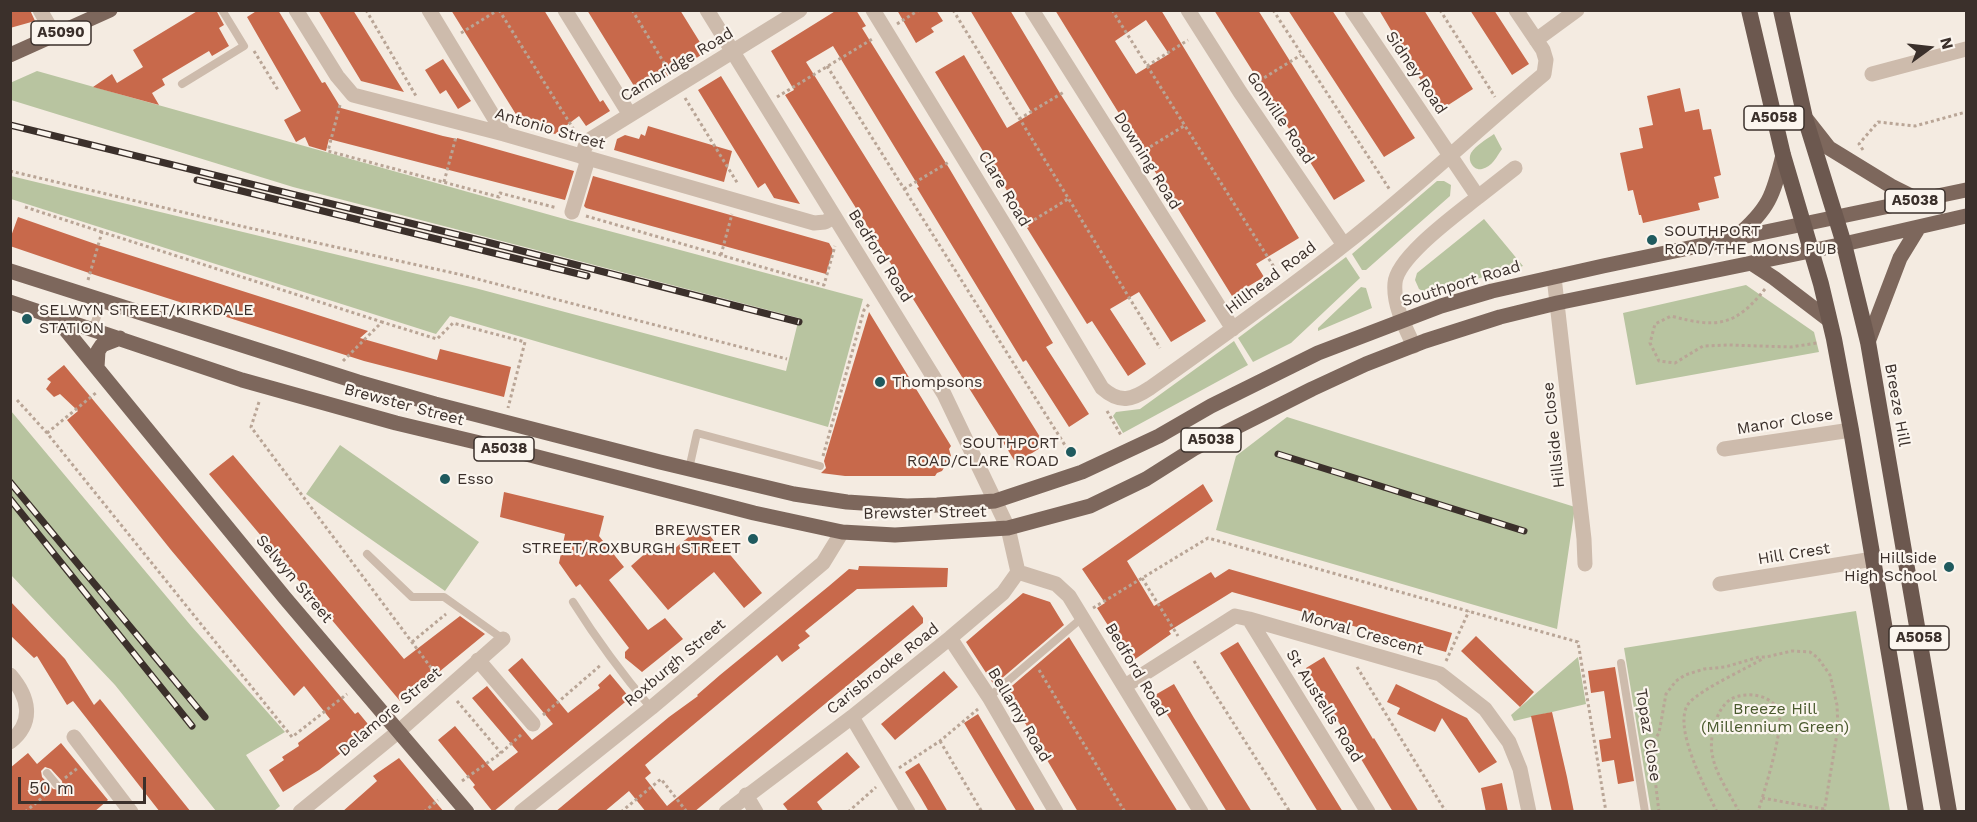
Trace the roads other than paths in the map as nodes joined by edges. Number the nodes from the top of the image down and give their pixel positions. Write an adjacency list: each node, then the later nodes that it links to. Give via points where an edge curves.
1 (40, 10): 17 (street)
2 (110, 10): 17 (main road, A5090)
3 (222, 10): 23 (lane, via 244,46)
4 (296, 10): 26 (street, Antonio Street, via 337,76 353,94)
5 (429, 10): 26 (street)
6 (565, 10): 24 (street)
7 (707, 10): 20 (street, Bedford Road)
8 (800, 10): 20 (street, Cambridge Road)
9 (873, 10): 59 (street, Clare Road)
10 (1032, 10): 53 (street, Downing Road)
11 (1188, 10): 42 (street, Gonville Road)
12 (1352, 10): 29 (street, Sidney Road)
13 (1516, 10): 18 (street, Hillhead Road)
14 (1577, 10): 18 (street)
15 (1749, 10): 28 (highway, A5058)
16 (1781, 10): 25 (highway, Breeze Hill / A5058)
17 (55, 36): 21 (main road, A5090)
18 (1536, 40): 29 (street, Hillhead Road, via 1546,60 1544,74)
19 (1966, 48): 22 (street)
20 (733, 52): 24 (street, Cambridge Road); 37 (street, Bedford Road)
21 (10, 55)
22 (1872, 74)
23 (182, 84)
24 (630, 115): 27 (street, Cambridge Road, via 591,140)
25 (1805, 118): 33 (main road, via 1829,148); 35 (highway, Breeze Hill / A5058)
26 (504, 134): 27 (street, Antonio Street)
27 (585, 154): 34 (street); 37 (street, Antonio Street, via 814,223)
28 (1783, 155): 38 (highway, A5058); 40 (main road, via 1765,208)
29 (1450, 156): 32 (street); 42 (street, Hillhead Road)
30 (1515, 168): 32 (street)
31 (1966, 190): 33 (main road, Southport Road / A5038)
32 (1479, 196): 52 (street, via 1402,264 1395,282)
33 (1919, 200): 35 (main road, Southport Road / A5038)
34 (572, 212)
35 (1836, 216): 38 (main road, Southport Road / A5038); 41 (highway, Breeze Hill / A5058)
36 (1966, 216): 39 (main road, A5038)
37 (834, 217): 64 (street, Bedford Road, via 944,394)
38 (1803, 224): 40 (main road, Southport Road / A5038); 43 (highway, A5058)
39 (1919, 227): 41 (main road, A5038); 56 (main road, via 1900,258)
40 (1733, 239): 46 (main road, Southport Road / A5038)
41 (1844, 244): 43 (main road, A5038); 56 (highway, Breeze Hill / A5058)
42 (1344, 245): 53 (street, Hillhead Road)
43 (1811, 251): 44 (main road, A5038); 51 (highway, A5058)
44 (1751, 263): 49 (main road, A5038); 51 (main road)
45 (10, 272): 47 (main road, Brewster Street / A5038)
46 (1554, 277): 49 (street, Hillside Close); 52 (main road, Southport Road / A5038, via 1482,294)
47 (103, 301): 54 (lane); 63 (main road, Brewster Street / A5038, via 435,404)
48 (10, 302): 50 (main road, Brewster Street / A5038)
49 (1557, 303): 57 (main road, A5038, via 1500,317); 69 (street, Hillside Close)
50 (55, 317): 54 (main road, Brewster Street / A5038); 58 (main road, Selwyn Street)
51 (1829, 320): 60 (highway, A5058)
52 (1402, 321): 57 (street); 64 (main road, Southport Road / A5038, via 1318,353 1082,472)
53 (1233, 329): 59 (street, Hillhead Road, via 1136,397)
54 (93, 330): 55 (main road, Brewster Street / A5038)
55 (120, 338): 58 (main road, via 102,345); 66 (main road, Brewster Street / A5038, via 264,386 396,423)
56 (1868, 342): 104 (highway, Breeze Hill / A5058)
57 (1414, 346): 65 (main road, A5038, via 1312,388 1090,506)
58 (97, 367): 85 (main road, Selwyn Street)
59 (1107, 392)
60 (1851, 430): 61 (street, Manor Close); 68 (highway, A5058)
61 (1725, 449)
62 (820, 466): 63 (lane, via 697,434)
63 (689, 469): 64 (main road, Brewster Street / A5038, via 794,494 848,502 907,506)
64 (995, 501): 65 (street, Bedford Road)
65 (1008, 528): 66 (main road, Brewster Street / A5038, via 896,535); 70 (street)
66 (842, 532): 82 (street, Roxburgh Street, via 823,563)
67 (367, 554): 76 (lane, via 412,597 444,597)
68 (1873, 559): 71 (street, Hill Crest); 103 (highway, A5058)
69 (1585, 564)
70 (1018, 572): 73 (street, Bedford Road, via 1056,584); 75 (street, Carisbrooke Road, via 1003,593)
71 (1720, 584)
72 (573, 602): 82 (lane)
73 (1082, 616): 80 (street, Bedford Road); 81 (lane)
74 (1249, 619): 80 (street, Morval Crescent, via 1235,616); 100 (street, St Austells Road); 101 (street, Morval Crescent, via 1440,674 1485,709 1509,742 1521,769)
75 (950, 638): 81 (street, Bellamy Road); 83 (street, Carisbrooke Road)
76 (503, 639): 77 (street, Delamore Street)
77 (478, 660): 84 (street); 85 (street, Delamore Street)
78 (1621, 663): 102 (lane, Topaz Close)
79 (10, 675): 87 (street, via 27,700 27,717)
80 (1125, 686): 99 (street, Bedford Road)
81 (989, 697): 98 (street, Bellamy Road)
82 (651, 708): 94 (street, Roxburgh Street)
83 (852, 717): 90 (street, Carisbrooke Road); 97 (street)
84 (533, 724)
85 (399, 731): 92 (street, Delamore Street); 93 (main road, Selwyn Street)
86 (74, 737): 91 (street)
87 (15, 739)
88 (47, 773): 89 (lane)
89 (57, 785)
90 (746, 795): 95 (street, Carisbrooke Road); 96 (street)
91 (129, 811)
92 (300, 812)
93 (467, 812)
94 (521, 812)
95 (726, 812)
96 (756, 812)
97 (908, 812)
98 (1056, 812)
99 (1201, 812)
100 (1368, 812)
101 (1529, 812)
102 (1645, 812)
103 (1916, 812)
104 (1949, 812)

